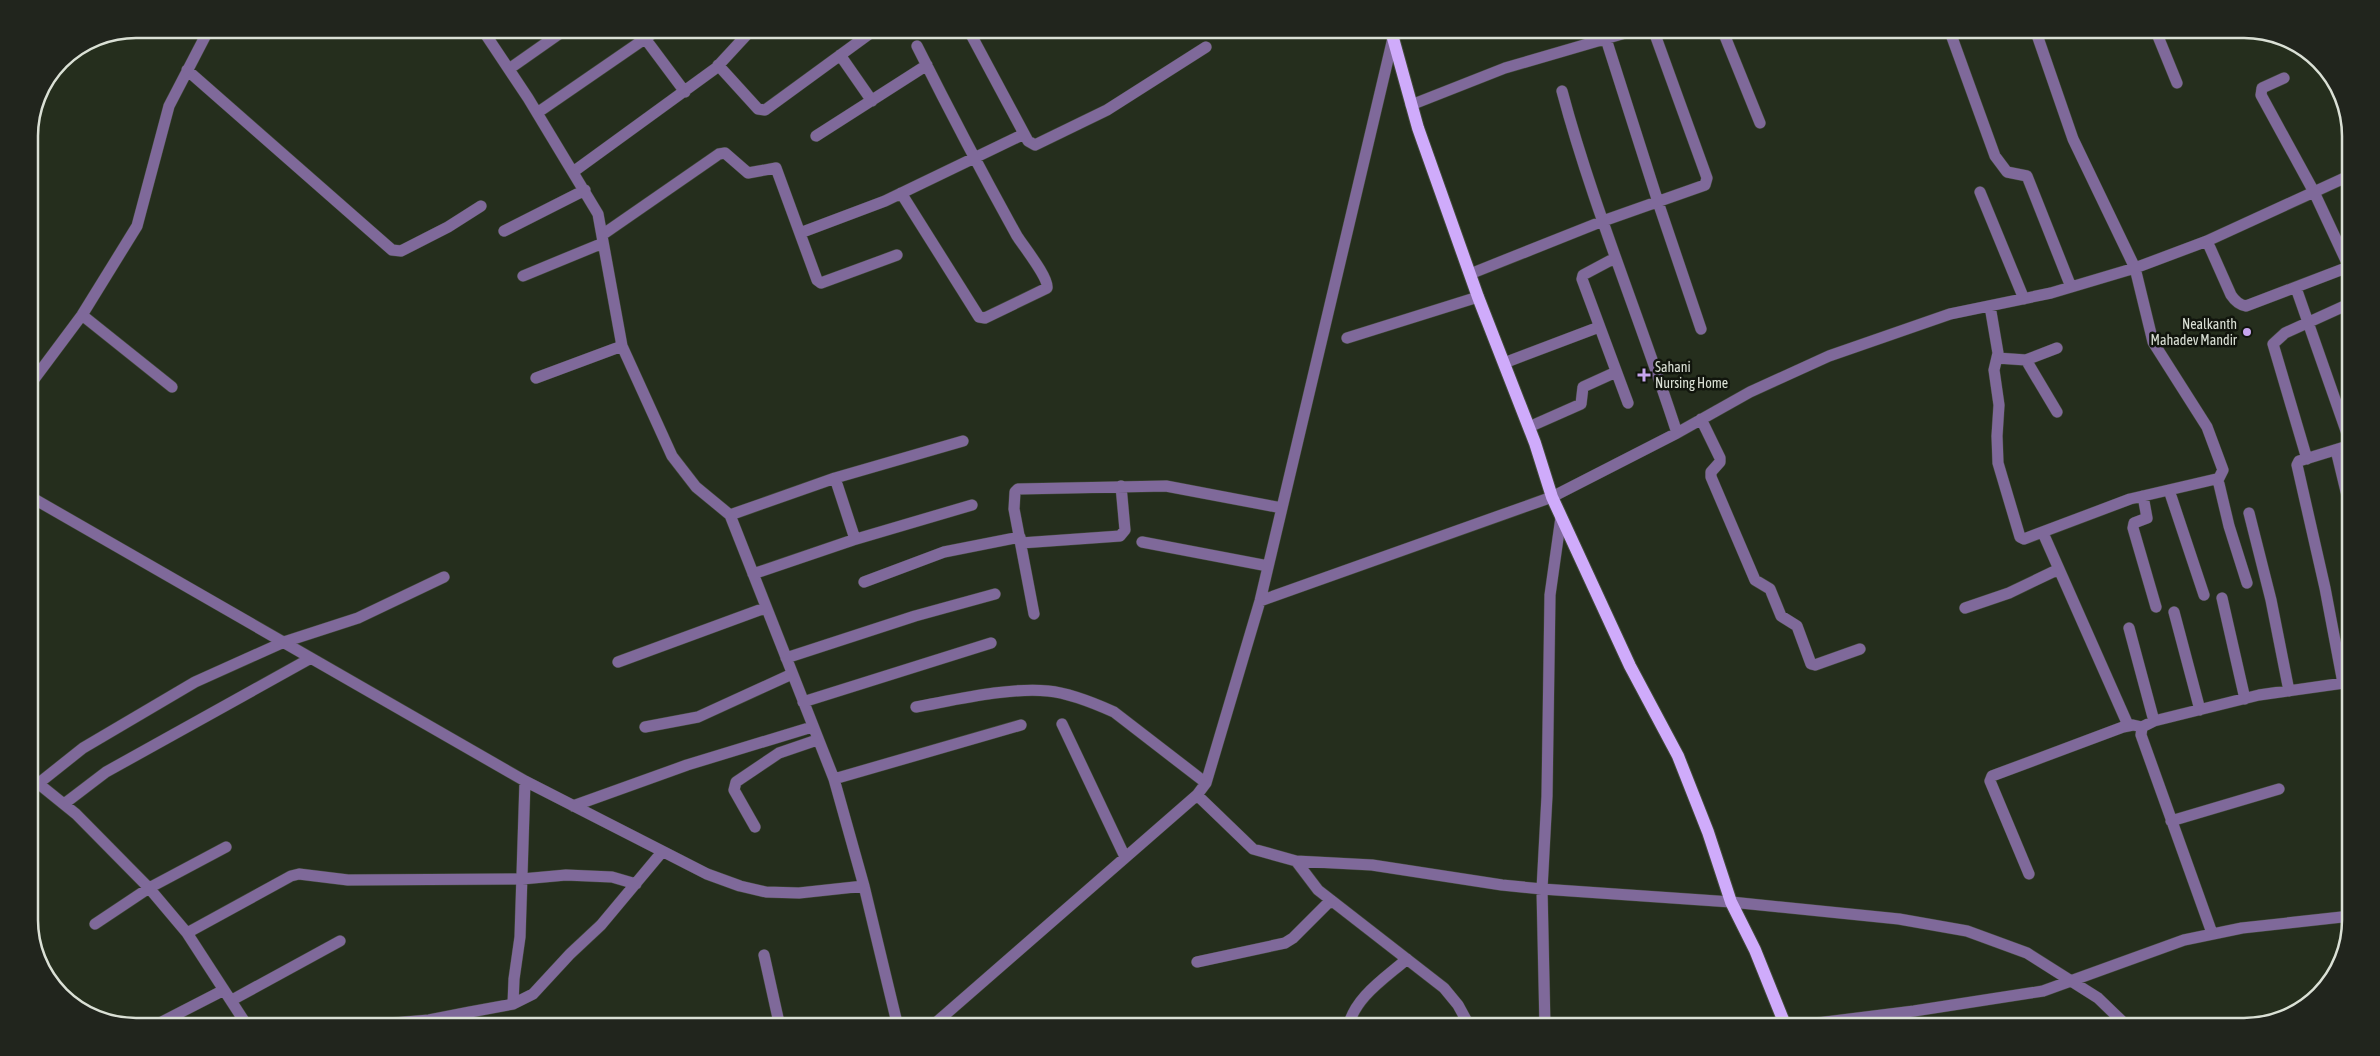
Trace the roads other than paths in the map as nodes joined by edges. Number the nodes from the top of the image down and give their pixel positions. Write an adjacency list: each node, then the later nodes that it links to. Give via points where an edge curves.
1 (204, 38): 24 (street)
2 (488, 38): 23 (street)
3 (553, 38): 23 (street)
4 (637, 38): 31 (street)
5 (645, 38): 28 (street)
6 (744, 38): 21 (street)
7 (864, 38): 20 (street)
8 (973, 38): 33 (street)
9 (1392, 38): 95 (street)
10 (1394, 38): 30 (main road)
11 (1609, 38): 17 (street)
12 (1656, 38): 42 (street, via 1707,178 1704,186)
13 (1726, 38): 32 (street)
14 (1952, 38): 56 (street, via 1995,156 2007,172 2027,176)
15 (2038, 38): 52 (street, via 2073,139)
16 (2159, 38): 26 (street)
17 (1606, 39): 30 (street, via 1506,68); 42 (street)
18 (917, 46): 22 (street)
19 (1206, 47): 33 (street, via 1107,110 1040,144 1032,144)
20 (840, 55): 21 (street, via 765,110 758,109); 29 (street)
21 (718, 65): 28 (street)
22 (927, 65): 29 (street); 35 (street)
23 (509, 69): 31 (street)
24 (186, 70): 43 (street, via 392,250 408,247); 62 (street, via 169,106 137,226)
25 (2284, 78): 40 (street, via 2260,92)
26 (2178, 83)
27 (1562, 91): 44 (street)
28 (685, 92): 36 (street)
29 (872, 100): 34 (street)
30 (1411, 104): 54 (main road)
31 (537, 113): 36 (street)
32 (1760, 123)
33 (1024, 134): 35 (street)
34 (816, 136)
35 (973, 158): 41 (street); 41 (street, via 1047,281 1043,292 985,318 979,317)
36 (573, 172): 38 (street)
37 (2342, 179): 40 (street)
38 (585, 190): 45 (street); 47 (street, via 598,214)
39 (1980, 192): 59 (street)
40 (2314, 192): 48 (street); 49 (street)
41 (901, 193): 46 (street)
42 (1658, 202): 44 (street); 65 (street)
43 (482, 206)
44 (1603, 221): 51 (street); 54 (street)
45 (504, 231)
46 (800, 233): 47 (street, via 776,168 748,173 725,153 719,154); 50 (street, via 821,283)
47 (603, 239): 55 (street); 67 (street)
48 (2207, 241): 52 (street); 57 (street, via 2235,302 2246,306)
49 (2342, 250)
50 (897, 255)
51 (1615, 258): 64 (street, via 1582,277); 81 (street)
52 (2135, 268): 56 (street); 88 (street, via 2153,342 2207,427 2222,470)
53 (2342, 270): 57 (street)
54 (1470, 274): 58 (main road)
55 (523, 276)
56 (2071, 287): 59 (street)
57 (2296, 288): 63 (street)
58 (1478, 297): 66 (street); 71 (main road)
59 (2024, 299): 60 (street)
60 (1990, 306): 69 (street); 79 (street, via 1950,314 1829,356 1750,392)
61 (2342, 307): 63 (street)
62 (82, 315): 73 (street); 75 (street)
63 (2310, 322): 78 (street); 85 (street, via 2285,333 2273,344)
64 (1600, 327): 71 (street); 72 (street)
65 (1701, 328)
66 (1347, 338)
67 (622, 346): 74 (street); 97 (street, via 672,456 696,487)
68 (2057, 348): 70 (street)
69 (1998, 358): 70 (street); 99 (street, via 1994,370 1999,405 1999,470 2020,537 2024,539)
70 (2026, 360): 77 (street)
71 (1504, 363): 80 (main road)
72 (1616, 372): 76 (street); 80 (street, via 1583,387 1581,404)
73 (38, 374)
74 (536, 378)
75 (172, 387)
76 (1628, 402)
77 (2057, 412)
78 (2342, 418)
79 (1701, 419): 81 (street); 121 (street, via 1720,458 1711,477 1755,580 1770,589 1781,616 1797,626 1811,664 1815,666)
80 (1529, 427): 92 (main road)
81 (1677, 433): 92 (street)
82 (963, 441): 87 (street)
83 (2342, 448): 84 (street)
84 (2336, 450): 85 (street); 86 (street)
85 (2307, 459): 124 (street, via 2299,461 2297,469)
86 (2342, 475)
87 (835, 478): 97 (street); 100 (street)
88 (2218, 480): 90 (street); 108 (street)
89 (1120, 486): 95 (street, via 1166,486); 101 (street, via 1125,530 1120,536); 101 (street, via 1018,489 1014,509)
90 (2169, 490): 91 (street); 110 (street)
91 (2143, 496): 99 (street); 113 (street, via 2147,518 2134,523 2132,528)
92 (1552, 497): 98 (main road); 112 (street)
93 (38, 501): 119 (street)
94 (972, 505): 100 (street)
95 (1282, 508): 103 (street)
96 (2249, 513): 128 (street)
97 (730, 515): 105 (street)
98 (1561, 517): 160 (street, via 1550,595); 162 (main road, via 1630,666 1678,756)
99 (2043, 533): 104 (street)
100 (855, 539): 105 (street)
101 (1020, 540): 107 (street, via 944,552); 117 (street)
102 (1142, 542): 103 (street)
103 (1268, 566): 112 (street)
104 (2059, 569): 115 (street, via 2009,593); 136 (street)
105 (753, 574): 114 (street)
106 (444, 577): 119 (street, via 358,618)
107 (864, 582)
108 (2247, 583)
109 (995, 594): 123 (street)
110 (2204, 595)
111 (2222, 598): 129 (street)
112 (1260, 601): 143 (street)
113 (2156, 607)
114 (765, 608): 123 (street); 125 (street)
115 (1965, 608)
116 (2174, 612): 132 (street)
117 (1034, 614)
118 (2129, 628): 133 (street)
119 (284, 642): 122 (street); 144 (street, via 195,682 83,748)
120 (992, 643): 130 (street)
121 (1860, 649)
122 (311, 658): 142 (street); 147 (street, via 106,772)
123 (786, 658): 126 (street)
124 (2342, 661)
125 (618, 662)
126 (792, 674): 130 (street); 138 (street, via 698,717)
127 (2342, 683): 128 (street)
128 (2289, 691): 129 (street)
129 (2245, 699): 132 (street)
130 (803, 702): 137 (street)
131 (916, 707): 143 (street, via 1022,691 1050,691 1114,712)
132 (2200, 710): 133 (street)
133 (2154, 721): 139 (street)
134 (1062, 724): 153 (street)
135 (1021, 725): 141 (street)
136 (2128, 725): 139 (street); 155 (street, via 1992,776 1990,781)
137 (812, 726): 140 (street); 148 (street, via 687,765)
138 (645, 727)
139 (2142, 727): 149 (street, via 2141,735)
140 (817, 740): 141 (street); 150 (street, via 779,752 736,782 734,790)
141 (834, 779): 158 (street)
142 (525, 781): 148 (street); 156 (street)
143 (1206, 782): 146 (street)
144 (39, 783): 147 (street)
145 (2279, 789): 149 (street)
146 (1197, 796): 153 (street); 154 (street, via 1253,849)
147 (64, 804): 159 (street)
148 (573, 806): 152 (street)
149 (2171, 821): 166 (street)
150 (755, 827)
151 (226, 847): 159 (street)
152 (662, 852): 157 (street); 158 (street, via 707,874 766,892 799,893)
153 (1125, 857): 180 (street)
154 (1296, 861): 160 (street, via 1372,865); 161 (street, via 1312,885)
155 (2029, 874)
156 (522, 879): 157 (street, via 582,875 612,877); 165 (street, via 348,880 299,874); 174 (street)
157 (636, 884): 174 (street, via 538,990)
158 (864, 886): 179 (street)
159 (149, 888): 164 (street); 165 (street)
160 (1542, 889): 162 (street); 183 (street)
161 (1331, 900): 169 (street); 170 (street, via 1285,942)
162 (1731, 902): 171 (street, via 1899,919 1967,931 2027,953); 184 (main road, via 1755,950)
163 (2342, 917): 166 (street)
164 (95, 924)
165 (187, 933): 172 (street)
166 (2212, 933): 171 (street)
167 (340, 941): 173 (street)
168 (764, 955): 178 (street)
169 (1407, 959): 181 (street, via 1360,1000); 182 (street, via 1444,988)
170 (1197, 962)
171 (2070, 981): 185 (street, via 2043,991); 186 (street, via 2098,998)
172 (224, 990): 173 (street); 175 (street)
173 (232, 1000): 176 (street)
174 (513, 1004): 177 (street)
175 (170, 1018)
176 (243, 1018)
177 (451, 1018)
178 (778, 1018)
179 (896, 1018)
180 (941, 1018)
181 (1350, 1018)
182 (1465, 1018)
183 (1545, 1018)
184 (1782, 1018)
185 (1858, 1018)
186 (2119, 1018)

